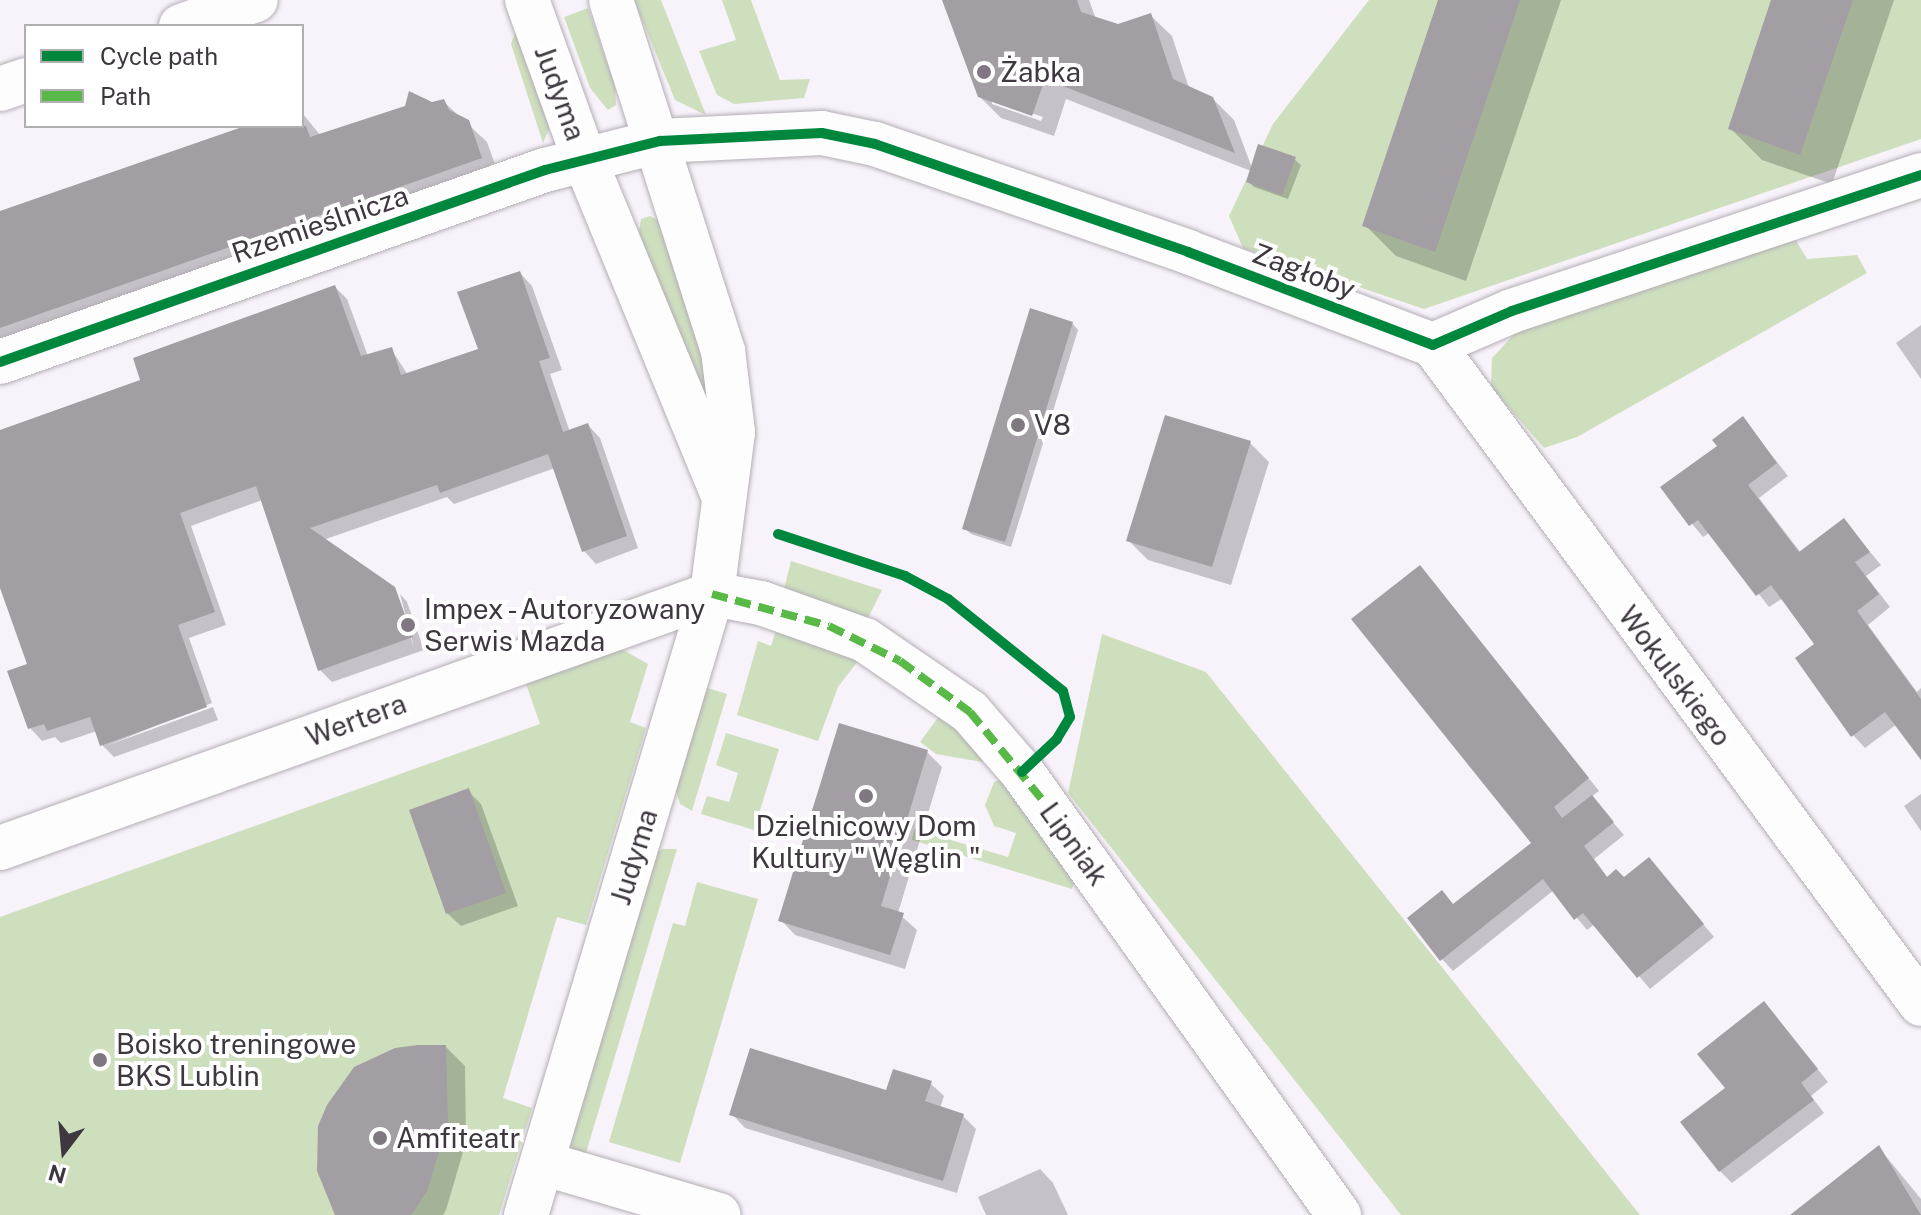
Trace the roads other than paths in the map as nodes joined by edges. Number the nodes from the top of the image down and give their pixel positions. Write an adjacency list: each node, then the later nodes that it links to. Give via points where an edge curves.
1 (256, 0): 4 (street)
2 (527, 0): 8 (street, Judyma)
3 (611, 0): 7 (street, Judyma)
4 (187, 24)
5 (24, 81): 6 (street)
6 (0, 89)
7 (660, 141): 8 (street, Rzemieślnicza); 10 (street, Zagłoby, via 822,133 875,144 1188,252); 12 (street, Judyma, via 723,351 733,432)
8 (584, 158): 11 (street, Rzemieślnicza); 12 (street, Judyma)
9 (1921, 175): 10 (street, via 1512,311)
10 (1433, 345): 15 (street, Wokulskiego)
11 (0, 362)
12 (723, 496): 13 (street, Judyma, via 722,546)
13 (712, 594): 14 (street, Wertera); 16 (street, Judyma); 19 (street, Lipniak, via 761,603 865,640 970,712 1022,772)
14 (0, 848)
15 (1921, 1004)
16 (542, 1163): 17 (street, Judyma); 18 (street)
17 (526, 1215)
18 (719, 1215)
19 (1339, 1215)

